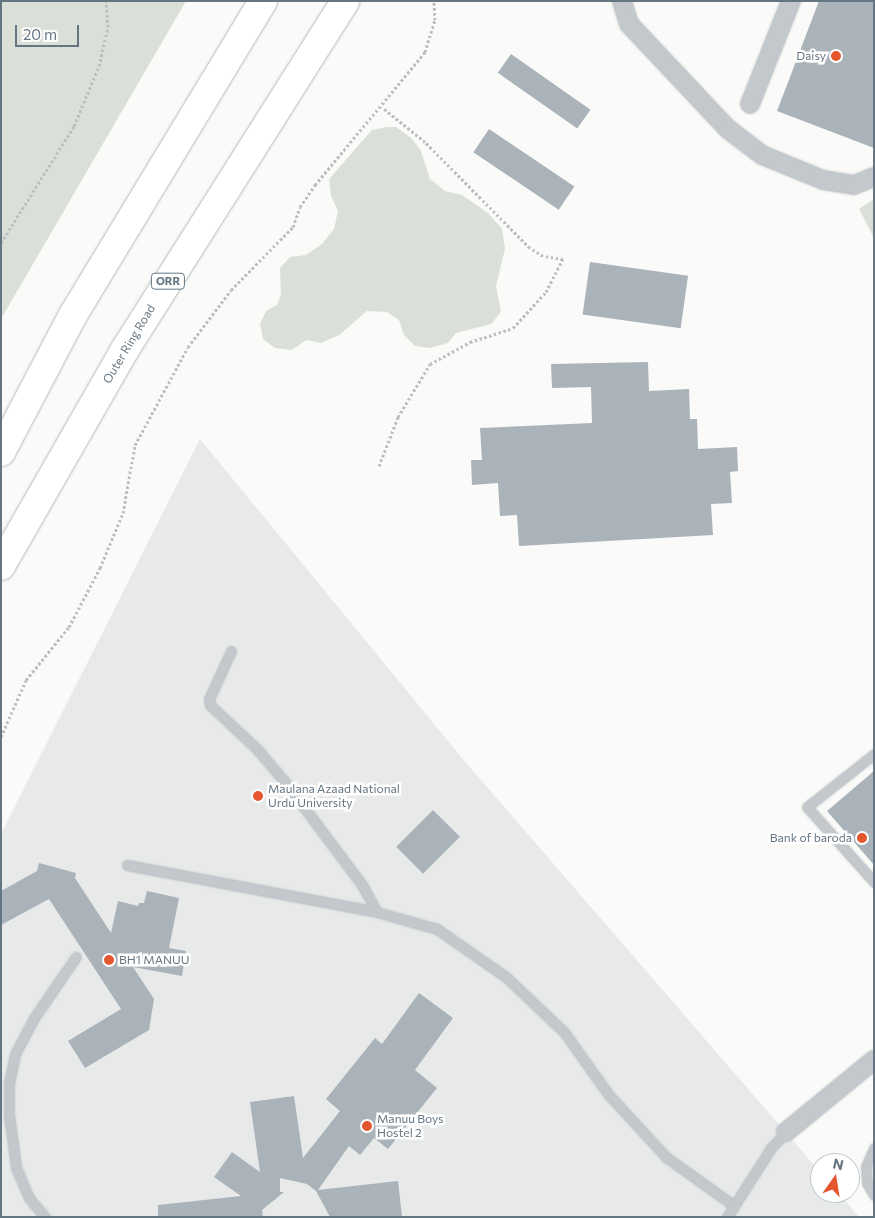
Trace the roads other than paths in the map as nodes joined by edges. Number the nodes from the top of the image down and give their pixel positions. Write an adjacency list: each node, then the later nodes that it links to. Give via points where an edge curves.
1 (263, 1): 7 (highway, via 73,315)
2 (345, 1): 8 (highway, Outer Ring Road / ORR, via 126,348)
3 (622, 1): 6 (street, via 629,24 728,129 762,154 823,180 854,185)
4 (791, 1): 5 (street)
5 (750, 104)
6 (874, 176)
7 (1, 452)
8 (1, 566)
9 (230, 651): 13 (lane, via 209,699 210,705 257,749 285,782 362,885)
10 (874, 754): 12 (lane, via 807,807)
11 (127, 865): 13 (lane)
12 (874, 882)
13 (377, 912): 19 (lane, via 437,929 506,976 564,1032 608,1094 666,1157)
14 (76, 957): 20 (lane, via 34,1018 14,1054 9,1083 9,1116 16,1167 29,1198)
15 (874, 1060): 16 (street)
16 (786, 1132): 19 (lane, via 771,1148)
17 (874, 1148): 18 (lane, via 866,1167 867,1183)
18 (874, 1195)
19 (733, 1205): 21 (lane)
20 (45, 1217)
21 (727, 1217)

